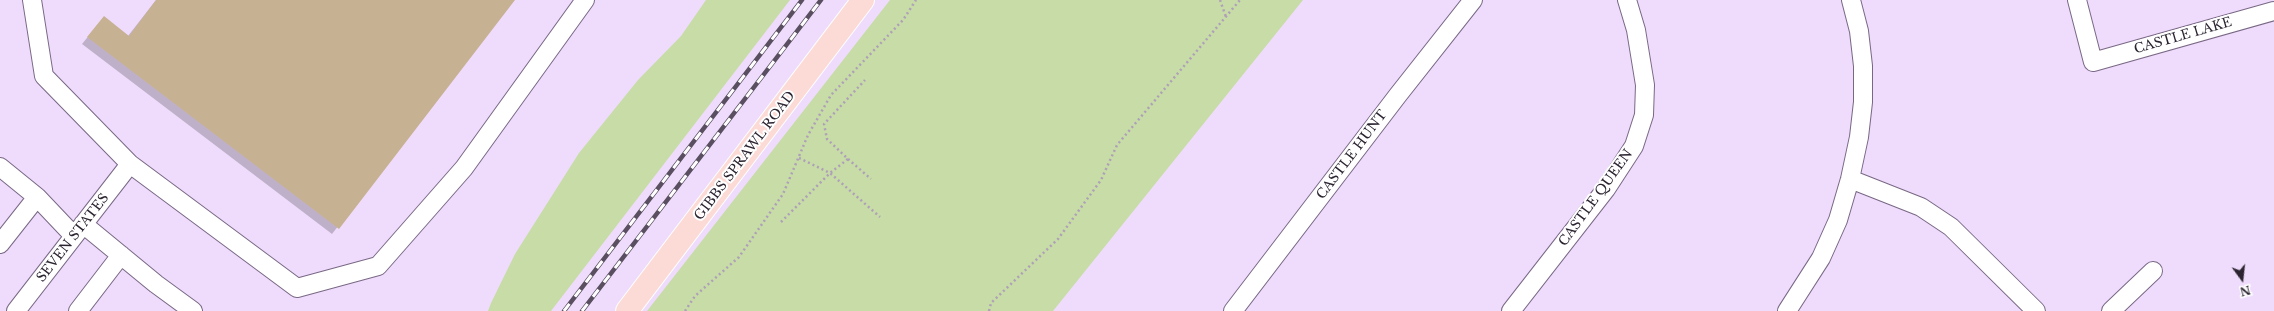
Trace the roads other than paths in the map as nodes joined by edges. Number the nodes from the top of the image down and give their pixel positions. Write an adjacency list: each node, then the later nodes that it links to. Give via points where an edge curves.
1 (32, 0): 9 (street, via 44,76)
2 (585, 0): 9 (street, via 464,168 378,266 297,288)
3 (863, 0): 20 (main road, GIBBS SPRAWL ROAD)
4 (1473, 0): 21 (street, CASTLE HUNT)
5 (1627, 0): 22 (street, CASTLE QUEEN, via 1636,30 1645,85 1644,115 1634,146 1606,189)
6 (1851, 0): 11 (street, via 1859,31 1863,66 1863,102 1859,138)
7 (2077, 0): 8 (street, CASTLE LAKE, via 2093,62)
8 (2274, 11)
9 (130, 164): 13 (street, SEVEN STATES)
10 (0, 167): 12 (street)
11 (1850, 179): 23 (street, via 1838,220 1821,258); 24 (street, via 1921,207 1951,227)
12 (37, 197): 13 (street); 14 (street)
13 (79, 230): 15 (street); 17 (street, SEVEN STATES)
14 (0, 244)
15 (121, 256): 18 (street); 19 (street)
16 (2153, 271): 25 (street)
17 (16, 311)
18 (78, 311)
19 (193, 311)
20 (628, 311)
21 (1233, 311)
22 (1511, 311)
23 (1787, 311)
24 (2036, 311)
25 (2111, 311)

